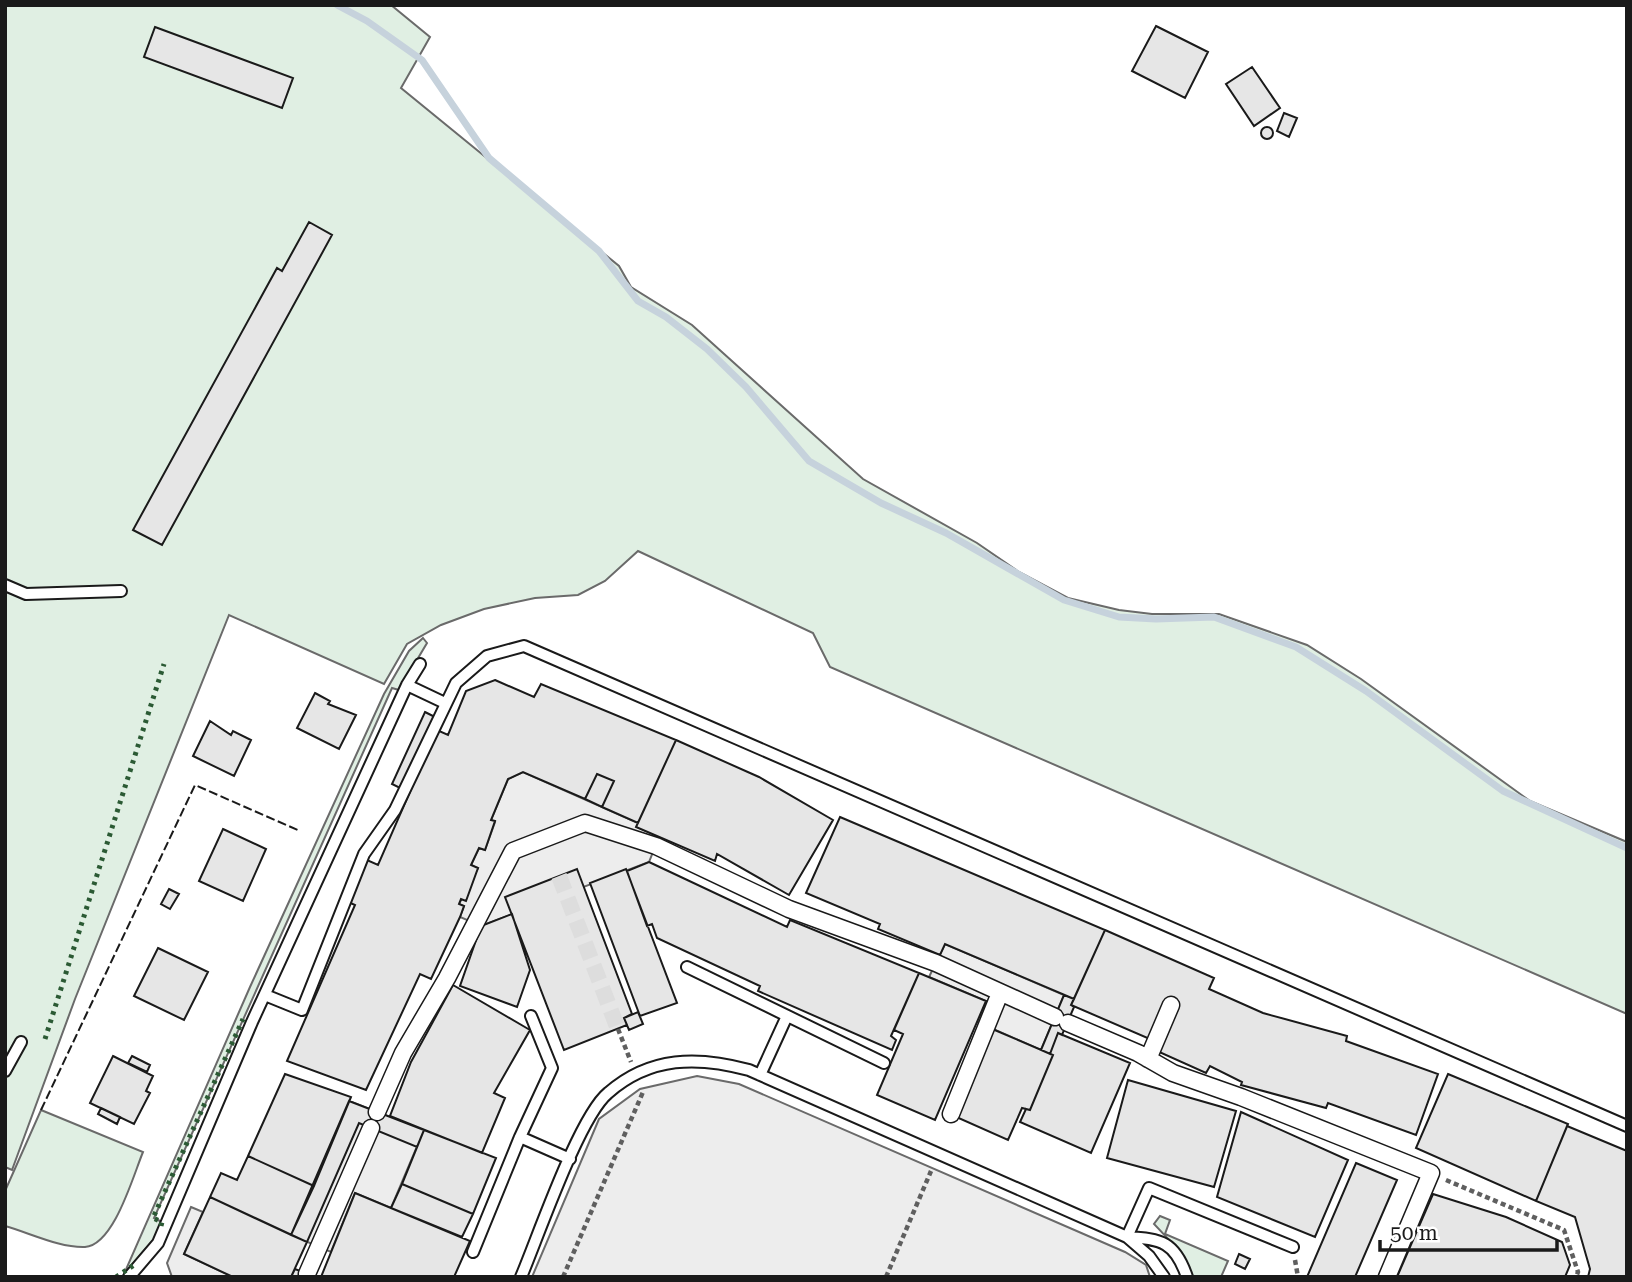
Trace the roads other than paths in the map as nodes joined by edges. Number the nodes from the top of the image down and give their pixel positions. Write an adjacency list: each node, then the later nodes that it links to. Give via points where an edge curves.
1 (5, 585): 2 (lane, via 26,594)
2 (121, 591)
3 (420, 663): 4 (lane)
4 (407, 685): 5 (lane); 8 (lane)
5 (445, 703): 8 (lane, via 395,810 364,854 302,1010); 19 (lane, via 456,683 488,656 524,646)
6 (687, 967): 11 (lane)
7 (1000, 993): 13 (street); 17 (street, via 936,963 789,909 656,846 585,823 513,851 403,1053); 18 (street)
8 (265, 995): 28 (lane, via 158,1243)
9 (1171, 1006): 13 (street)
10 (531, 1016): 21 (lane, via 552,1068)
11 (787, 1016): 14 (lane); 16 (lane)
12 (21, 1042): 15 (lane)
13 (1148, 1059): 31 (street, via 1173,1073 1432,1173)
14 (884, 1063)
15 (5, 1072)
16 (760, 1075): 22 (lane, via 692,1059 636,1075 606,1094); 23 (lane)
17 (377, 1112)
18 (950, 1114)
19 (1627, 1126)
20 (370, 1128): 26 (street)
21 (520, 1137): 22 (lane); 25 (lane)
22 (570, 1159): 27 (lane)
23 (1127, 1237): 24 (lane, via 1149,1188); 29 (lane); 30 (lane, via 1168,1245)
24 (1293, 1247)
25 (473, 1252)
26 (307, 1274)
27 (525, 1276)
28 (129, 1277)
29 (1164, 1277)
30 (1187, 1277)
31 (1387, 1277)

